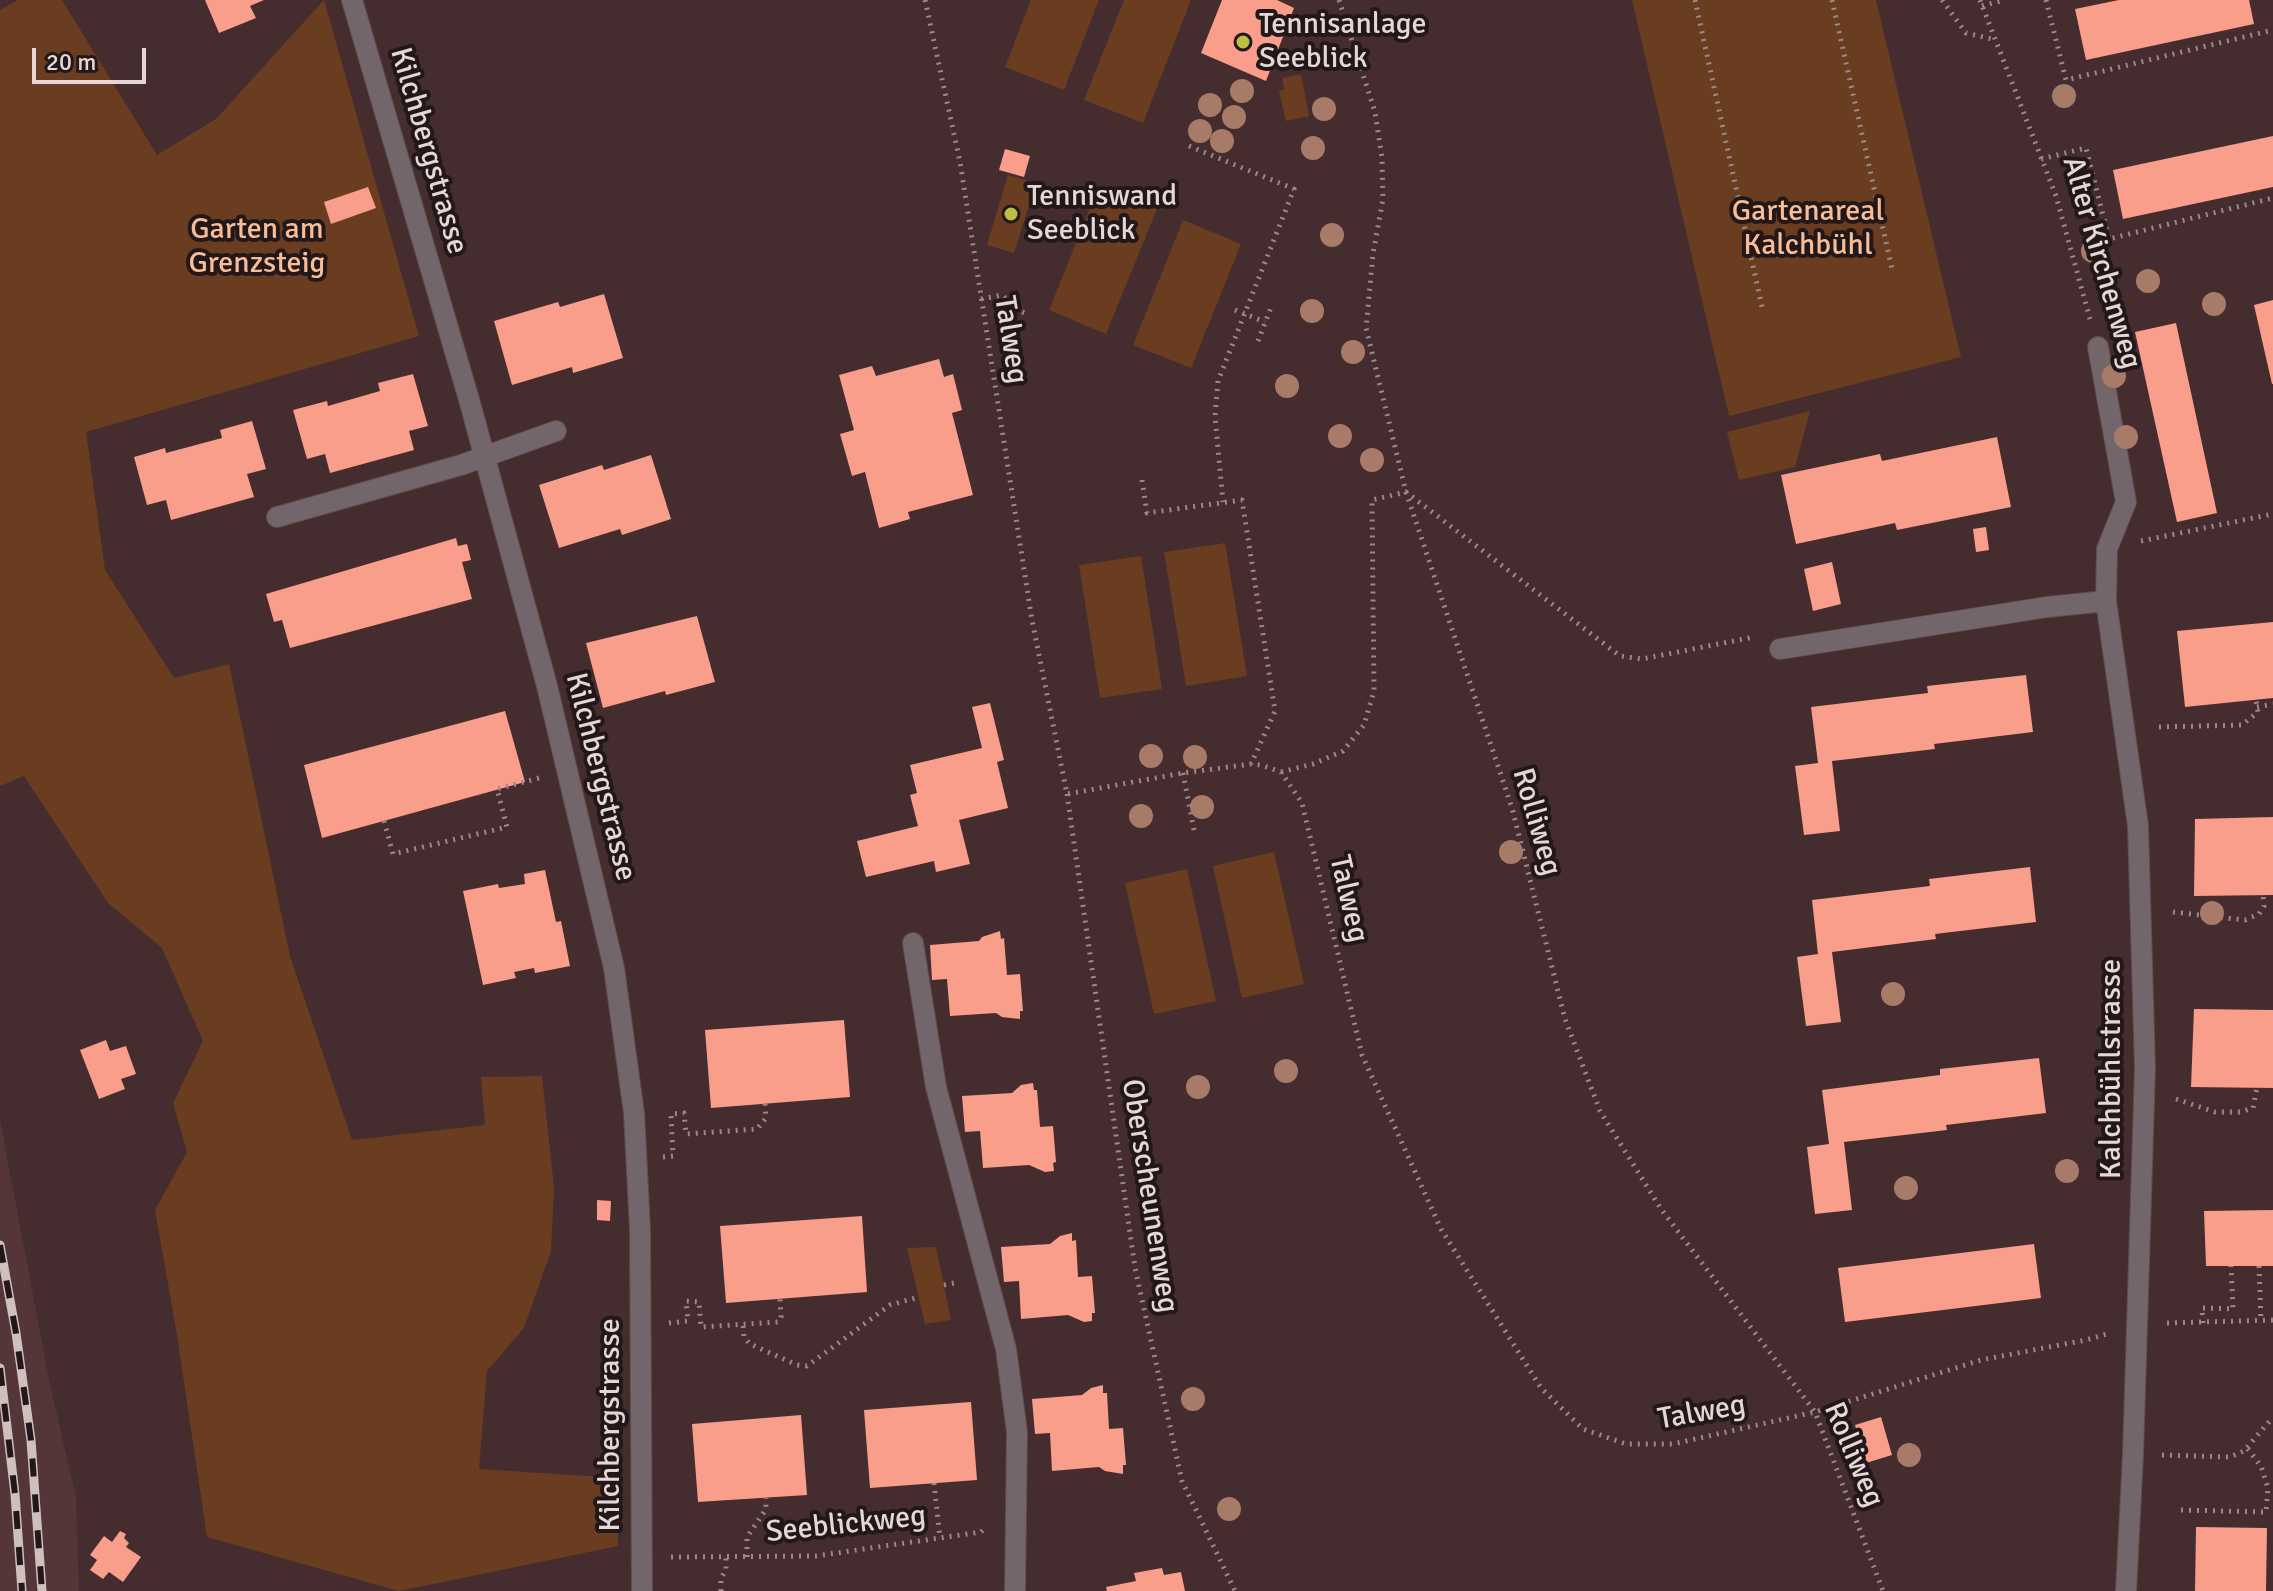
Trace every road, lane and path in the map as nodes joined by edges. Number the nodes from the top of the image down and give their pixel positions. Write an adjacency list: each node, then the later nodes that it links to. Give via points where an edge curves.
1 (352, 0): 26 (street, Kilchbergstrasse)
2 (925, 0): 16 (path, Talweg, via 960,162)
3 (1339, 0): 28 (path, Rolliweg, via 1375,112 1382,158 1383,199 1366,328)
4 (1695, 0): 18 (path)
5 (1832, 0): 15 (path)
6 (1942, 0): 11 (path, via 1966,33)
7 (2004, 0): 9 (path)
8 (2046, 0): 10 (path, via 2066,80)
9 (1981, 3): 11 (path, Alter Kirchenweg)
10 (2273, 30)
11 (1993, 39): 13 (path, Alter Kirchenweg)
12 (1189, 146): 21 (path, via 1294,189)
13 (2041, 159): 14 (path, via 2086,148 2109,239); 24 (path, Alter Kirchenweg)
14 (2273, 198)
15 (1892, 269)
16 (981, 299): 20 (path, via 1002,295); 42 (path, Talweg, via 1032,620)
17 (1272, 305): 22 (path)
18 (1762, 307)
19 (1235, 310): 21 (path)
20 (1027, 314)
21 (1244, 314): 22 (path); 29 (path, via 1218,381 1215,416)
22 (1265, 322): 23 (path)
23 (1258, 341)
24 (2098, 347): 33 (street, Alter Kirchenweg, via 2126,502)
25 (556, 431): 26 (street)
26 (485, 457): 31 (street); 74 (street, Kilchbergstrasse, via 590,857 626,1043 640,1229)
27 (1142, 480): 29 (path, via 1147,513)
28 (1406, 492): 35 (path, via 1620,656 1642,659 1764,636); 39 (path, via 1372,500 1374,691 1364,725 1343,751); 62 (path, Rolliweg, via 1512,808 1565,1019 1600,1111 1661,1209)
29 (1223, 502): 38 (path, via 1242,500 1275,711)
30 (2273, 514): 32 (path)
31 (277, 517)
32 (2154, 538)
33 (2107, 549): 34 (street, Kalchbühlstrasse)
34 (2106, 601): 35 (street); 60 (street, Kalchbühlstrasse, via 2138,826 2145,1068)
35 (1780, 649)
36 (2273, 704): 37 (path, via 2256,703 2258,712 2242,725)
37 (2159, 727)
38 (1251, 764): 39 (path); 40 (path)
39 (1281, 772): 62 (path, Talweg, via 1302,803 1362,1055 1441,1229 1541,1388 1583,1429 1626,1444 1673,1444)
40 (1183, 773): 42 (path); 44 (path)
41 (547, 775): 43 (path, via 497,789 507,827 393,854)
42 (1067, 794): 77 (path, Oberscheunenweg, via 1138,1284 1182,1481)
43 (384, 821)
44 (1194, 830)
45 (2263, 895): 46 (path, via 2259,914 2245,920)
46 (2173, 912)
47 (913, 943): 76 (street, via 936,1087 1006,1349 1017,1432)
48 (2257, 1087): 49 (path, via 2253,1108 2240,1112 2215,1112)
49 (2176, 1099)
50 (765, 1103): 51 (path, via 766,1118 757,1129 686,1134 684,1113 671,1114 673,1156)
51 (655, 1158)
52 (2231, 1266): 59 (path, via 2233,1309 2202,1308)
53 (2259, 1266): 57 (path)
54 (919, 1297): 61 (path, via 890,1305 807,1366 750,1344)
55 (780, 1299): 61 (path, via 778,1322)
56 (2273, 1320): 57 (path, Talweg)
57 (2261, 1321): 59 (path, Talweg)
58 (668, 1323): 61 (path, via 688,1321 686,1301 699,1302 701,1327)
59 (2203, 1323): 60 (path, Talweg)
60 (2137, 1325): 62 (path, Talweg, via 1981,1360); 65 (street, Kalchbühlstrasse)
61 (743, 1326)
62 (1815, 1412): 78 (path, Rolliweg)
63 (2273, 1417): 64 (path)
64 (2247, 1448): 65 (path, via 2230,1457); 68 (path, via 2261,1466 2268,1488 2266,1512)
65 (2133, 1455): 79 (street, Kalchbühlstrasse)
66 (934, 1483): 70 (path)
67 (766, 1498): 73 (path, via 766,1509 747,1537)
68 (2181, 1510)
69 (981, 1532): 70 (path, Seeblickweg)
70 (940, 1538): 73 (path, Seeblickweg, via 816,1556)
71 (666, 1557): 72 (path, Seeblickweg)
72 (726, 1557): 73 (path, Seeblickweg); 75 (path)
73 (747, 1557)
74 (642, 1591)
75 (721, 1591)
76 (1015, 1591)
77 (1235, 1591)
78 (1883, 1591)
79 (2126, 1591)

